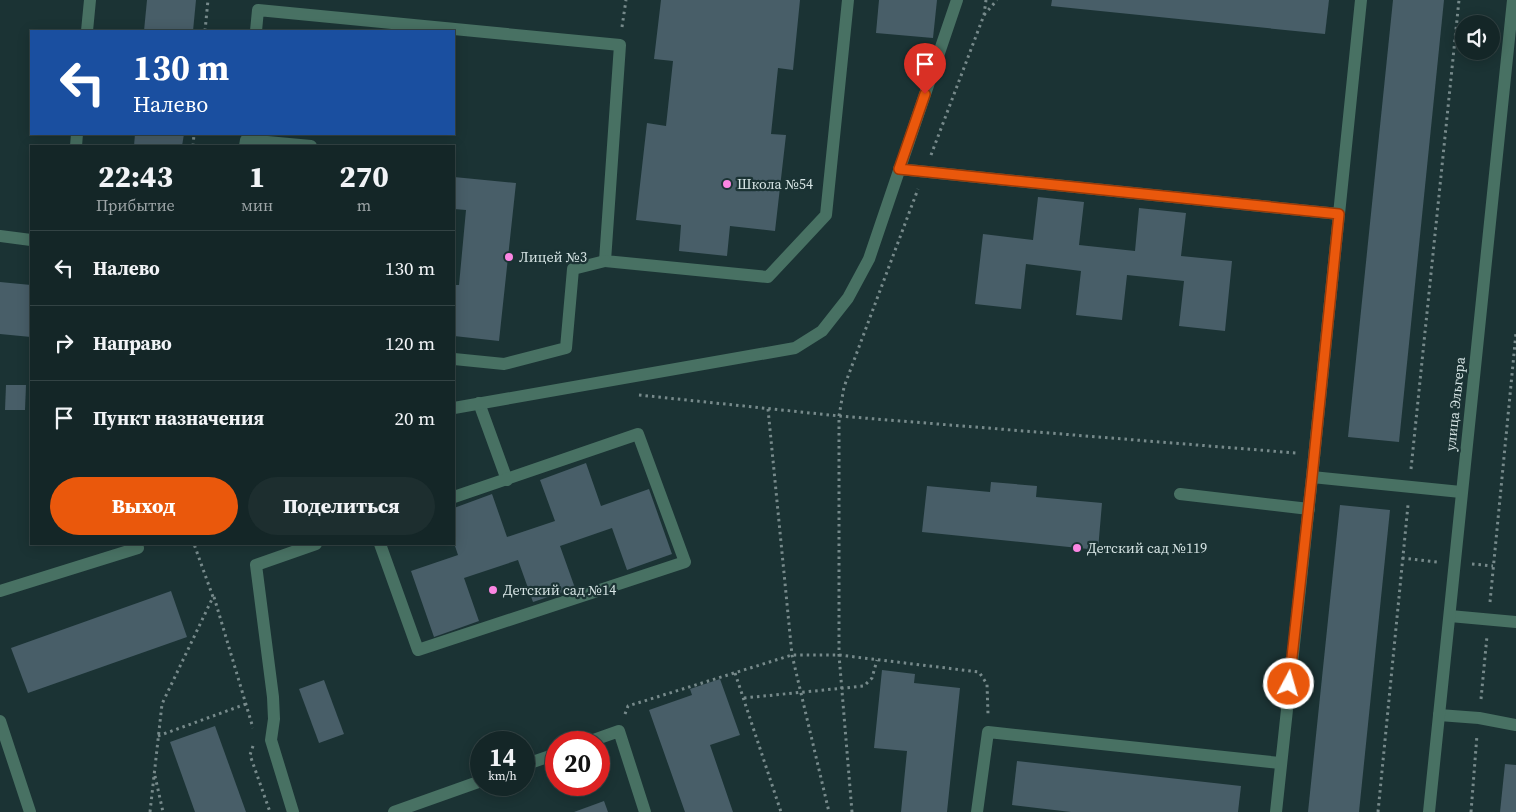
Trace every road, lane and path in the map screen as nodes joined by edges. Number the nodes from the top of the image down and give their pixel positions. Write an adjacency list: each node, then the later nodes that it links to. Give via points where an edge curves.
1 (90, 0): 12 (street)
2 (208, 0): 13 (path)
3 (626, 0): 15 (path)
4 (848, 0): 23 (street, via 826,215 768,277)
5 (957, 0): 18 (street)
6 (986, 0): 11 (path)
7 (997, 0): 11 (path)
8 (1361, 0): 20 (street)
9 (1460, 0): 33 (path)
10 (1513, 0): 35 (street, улица Эльгера)
11 (984, 15): 19 (path)
12 (87, 30)
13 (204, 30)
14 (256, 30): 15 (street, via 258,10)
15 (620, 45): 23 (street)
16 (246, 140): 17 (street)
17 (300, 145)
18 (899, 169): 19 (street); 27 (street, via 869,259 848,298 822,331 794,348)
19 (925, 172): 20 (street); 30 (path, via 844,387)
20 (1339, 214): 31 (street)
21 (0, 236): 22 (street)
22 (30, 240)
23 (605, 262): 25 (street, via 573,269 566,348 504,364)
24 (1516, 333): 47 (path)
25 (455, 359)
26 (639, 395): 29 (path)
27 (479, 403): 28 (street); 34 (street)
28 (455, 408)
29 (768, 409): 30 (path); 54 (path)
30 (839, 416): 31 (path); 55 (path)
31 (1315, 454): 32 (street)
32 (1312, 477): 35 (street); 39 (street)
33 (1410, 477)
34 (507, 480): 37 (street); 42 (street, via 638,434 685,562 418,650)
35 (1461, 492): 51 (street, улица Эльгера)
36 (1180, 494): 39 (street)
37 (455, 497)
38 (1408, 498): 44 (path)
39 (1309, 508): 73 (street)
40 (194, 545): 49 (path)
41 (313, 545): 80 (street, via 256,565 273,697 271,740)
42 (380, 545)
43 (138, 548): 48 (street)
44 (1402, 558): 45 (path); 88 (path)
45 (1439, 562)
46 (1469, 564): 47 (path)
47 (1493, 566): 50 (path)
48 (0, 591)
49 (214, 597): 62 (path); 70 (path, via 162,704)
50 (1490, 603)
51 (1450, 616): 52 (street); 63 (street, улица Эльгера)
52 (1516, 622)
53 (1487, 628): 61 (path)
54 (792, 655): 55 (path); 57 (path); 59 (path)
55 (839, 655): 56 (path); 58 (path)
56 (877, 660): 58 (path, via 872,678 864,686); 68 (path, via 979,672 987,684)
57 (735, 673): 60 (path); 67 (path, via 628,706)
58 (842, 688): 59 (path); 85 (path)
59 (801, 692): 60 (path); 84 (path)
60 (744, 698): 83 (path)
61 (1480, 701)
62 (246, 704): 70 (path); 71 (path)
63 (1439, 715): 65 (street); 89 (street, улица Эльгера)
64 (0, 721): 76 (street)
65 (1516, 725)
66 (1478, 729): 90 (path)
67 (619, 731): 69 (street); 82 (street)
68 (988, 732): 73 (street); 86 (street)
69 (610, 734)
70 (158, 736): 74 (path)
71 (256, 736)
72 (254, 742): 79 (path, via 250,755)
73 (1280, 763): 87 (street)
74 (154, 772): 77 (path); 78 (path)
75 (470, 785): 81 (street)
76 (30, 812)
77 (150, 812)
78 (164, 812)
79 (270, 812)
80 (293, 812)
81 (394, 812)
82 (645, 812)
83 (781, 812)
84 (829, 812)
85 (852, 812)
86 (977, 812)
87 (1276, 812)
88 (1378, 812)
89 (1429, 812)
90 (1471, 812)

